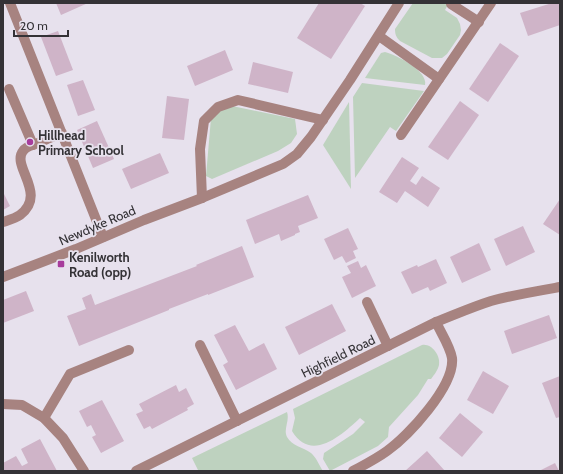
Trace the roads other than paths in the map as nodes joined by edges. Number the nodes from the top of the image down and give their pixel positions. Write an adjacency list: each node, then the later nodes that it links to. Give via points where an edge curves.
1 (10, 3): 10 (street)
2 (399, 3): 6 (street, Newdyke Road)
3 (451, 4): 5 (street)
4 (491, 4): 5 (street)
5 (479, 22): 7 (street)
6 (379, 36): 7 (street); 9 (street, Newdyke Road)
7 (439, 79): 11 (street)
8 (9, 89): 12 (street)
9 (323, 120): 13 (street, Newdyke Road, via 297,154 283,164); 13 (street, via 238,100 218,107 204,121 200,149)
10 (62, 133): 12 (street); 15 (street)
11 (401, 135)
12 (33, 144): 14 (street, via 20,156 30,185 28,206 19,216)
13 (202, 198): 15 (street, Newdyke Road)
14 (3, 222)
15 (103, 237): 16 (street, Newdyke Road)
16 (3, 277)
17 (560, 288): 19 (street, Highfield Road, via 491,301)
18 (366, 302): 21 (street)
19 (436, 322): 21 (street, Highfield Road); 28 (street, via 452,358 451,370 442,389 430,407 401,439 387,451)
20 (200, 345): 25 (street)
21 (388, 346): 25 (street, Highfield Road)
22 (129, 350): 24 (street, via 70,374)
23 (3, 404): 24 (street, via 22,405)
24 (44, 418): 26 (street, via 63,438)
25 (237, 421): 27 (street, Highfield Road)
26 (84, 471)
27 (136, 471)
28 (352, 471)

